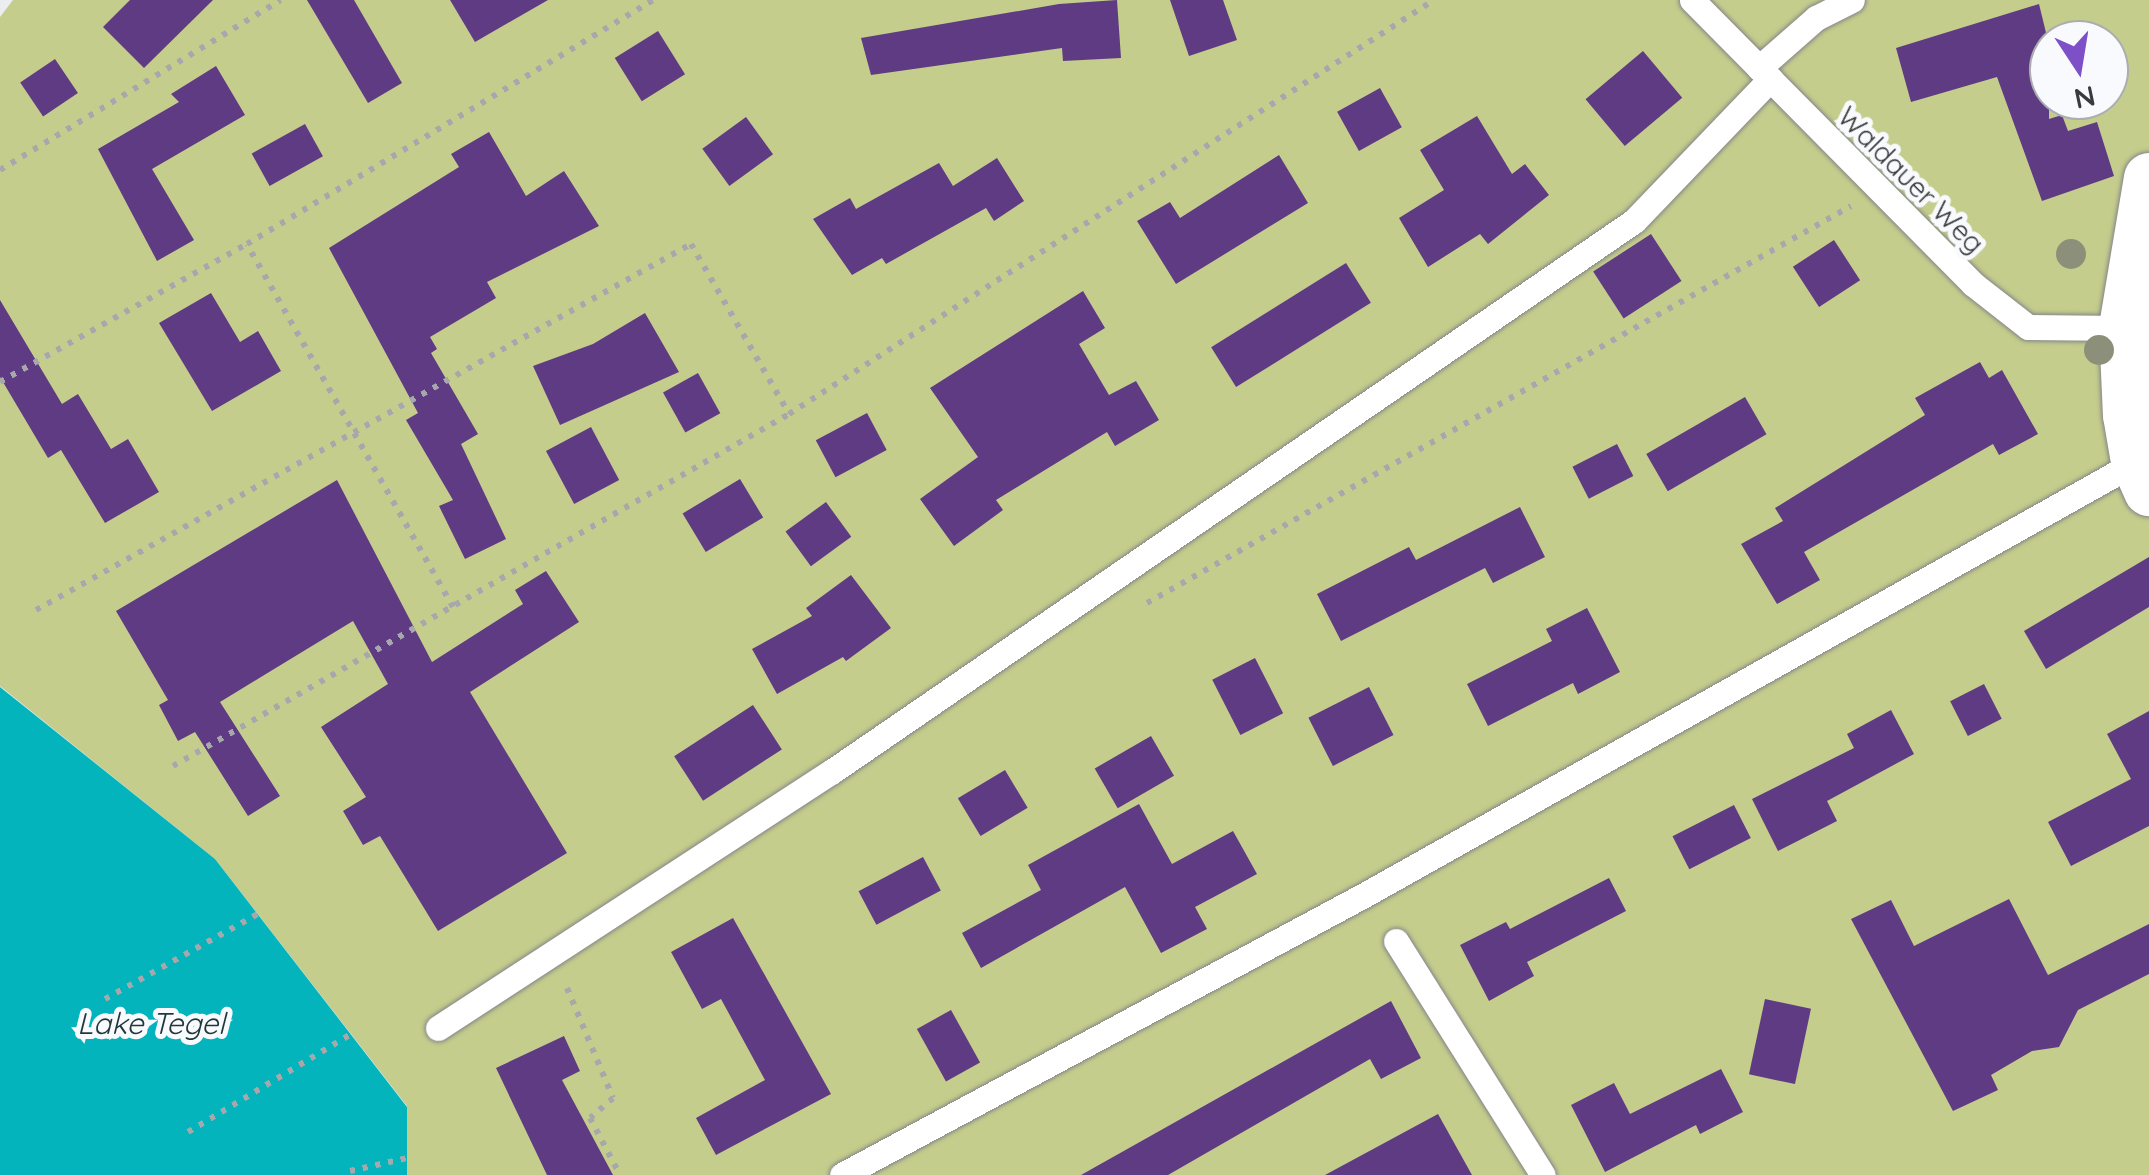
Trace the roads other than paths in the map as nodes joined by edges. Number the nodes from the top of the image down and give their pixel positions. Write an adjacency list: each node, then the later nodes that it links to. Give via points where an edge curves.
1 (1692, 0): 3 (lane, Waldauer Weg)
2 (1852, 0): 3 (lane, via 1816,18)
3 (1764, 74): 5 (lane, Waldauer Weg, via 1973,284 2028,327); 8 (lane, via 1634,221 832,772)
4 (2149, 178): 5 (street)
5 (2124, 328): 6 (street)
6 (2142, 477): 9 (lane)
7 (1396, 941): 10 (lane)
8 (438, 1028)
9 (842, 1175)
10 (1543, 1175)

